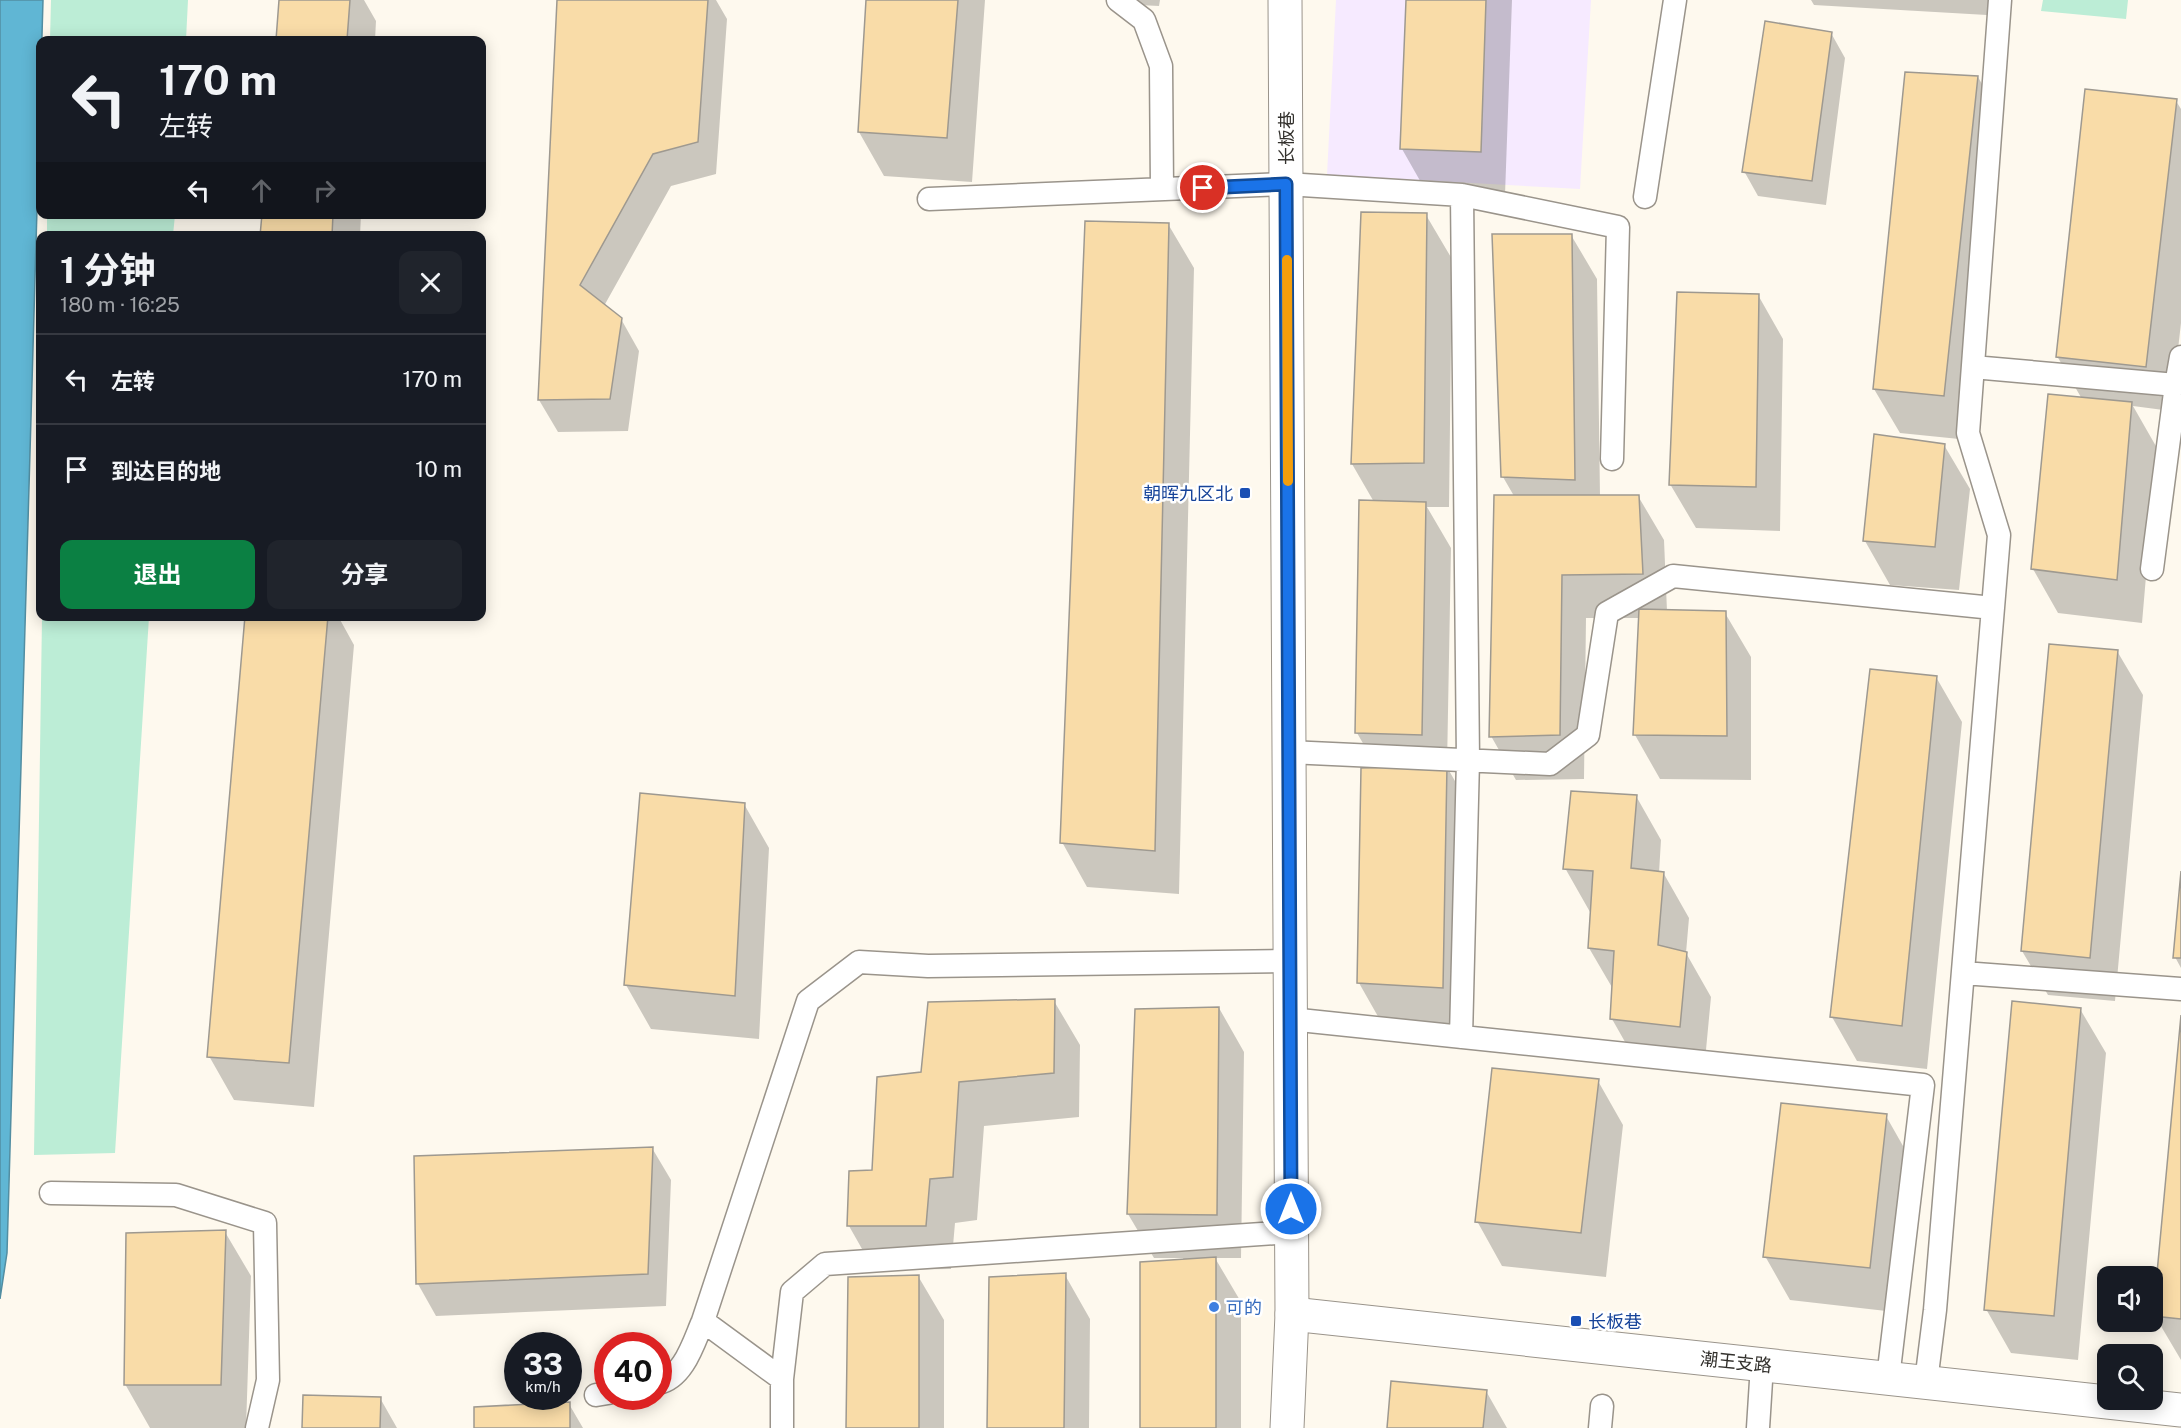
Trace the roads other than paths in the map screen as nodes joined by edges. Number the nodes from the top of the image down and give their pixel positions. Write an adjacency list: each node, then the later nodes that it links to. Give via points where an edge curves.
1 (1118, 0): 6 (lane, via 1144,20 1161,66)
2 (1285, 0): 5 (street, 长板巷)
3 (1676, 0): 8 (lane)
4 (2000, 0): 11 (lane)
5 (1286, 184): 6 (lane); 7 (lane); 16 (street, 长板巷)
6 (1162, 189): 9 (lane)
7 (1462, 195): 13 (lane, via 1618,227); 17 (lane)
8 (1645, 197)
9 (929, 199)
10 (2181, 357): 12 (lane)
11 (1973, 367): 12 (lane); 15 (lane, via 1968,433 1999,535)
12 (2176, 385): 14 (lane)
13 (1612, 459)
14 (2152, 569)
15 (1993, 608): 17 (lane, via 1673,576 1607,613 1588,735 1550,764); 19 (lane)
16 (1289, 752): 17 (lane); 18 (street, 长板巷)
17 (1468, 760): 22 (lane)
18 (1290, 962): 21 (street, 长板巷); 27 (lane, via 928,966 859,963 808,1001)
19 (1963, 973): 20 (lane); 32 (lane)
20 (2181, 989)
21 (1290, 1019): 22 (lane); 24 (street, 长板巷)
22 (1461, 1037): 30 (lane, via 1923,1085)
23 (51, 1193): 34 (lane, via 176,1195 265,1223 268,1380)
24 (1291, 1232): 26 (street, 长板巷); 31 (lane, via 825,1264 792,1293)
25 (1889, 1288): 30 (lane)
26 (1292, 1314): 28 (street, 潮王支路); 36 (street, 长板巷)
27 (703, 1321): 29 (lane, via 683,1366); 31 (lane)
28 (1762, 1365): 30 (street, 潮王支路); 37 (lane)
29 (672, 1375)
30 (1884, 1378): 32 (street, 潮王支路)
31 (782, 1379): 35 (lane)
32 (1926, 1382): 33 (street, 潮王支路)
33 (2163, 1415)
34 (257, 1428)
35 (782, 1428)
36 (1287, 1428)
37 (1758, 1428)

